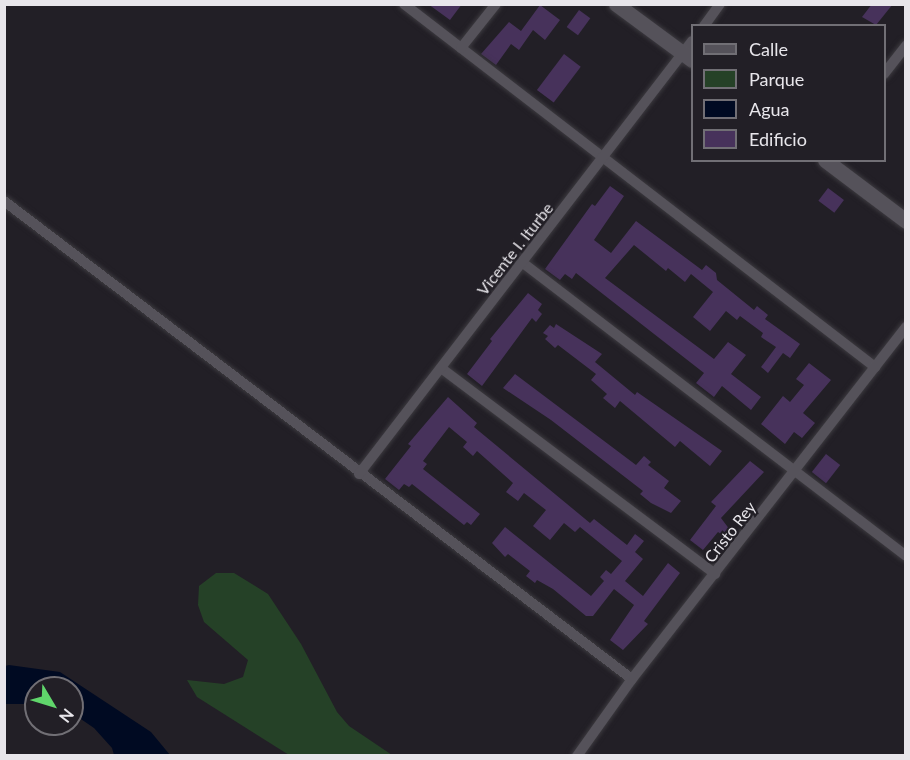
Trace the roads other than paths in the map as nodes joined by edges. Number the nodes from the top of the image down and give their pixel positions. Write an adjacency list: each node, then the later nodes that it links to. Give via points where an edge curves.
1 (404, 4): 7 (street)
2 (496, 4): 7 (street)
3 (616, 4): 8 (street)
4 (720, 4): 5 (street)
5 (705, 24)
6 (906, 46): 9 (street)
7 (461, 48): 10 (street)
8 (690, 51): 10 (street, Vicente I. Iturbe)
9 (886, 73)
10 (604, 157): 14 (street, Vicente I. Iturbe); 16 (street)
11 (828, 162): 13 (street)
12 (4, 201): 19 (street)
13 (906, 221)
14 (523, 263): 17 (street, Vicente I. Iturbe); 18 (street)
15 (906, 327): 16 (street, Cristo Rey)
16 (875, 367): 18 (street, Cristo Rey)
17 (441, 368): 19 (street, Vicente I. Iturbe); 21 (street)
18 (796, 473): 20 (street); 21 (street, Cristo Rey)
19 (359, 474): 22 (street)
20 (906, 556)
21 (716, 574): 22 (street, Cristo Rey)
22 (632, 679): 23 (street, Cristo Rey)
23 (578, 756)

